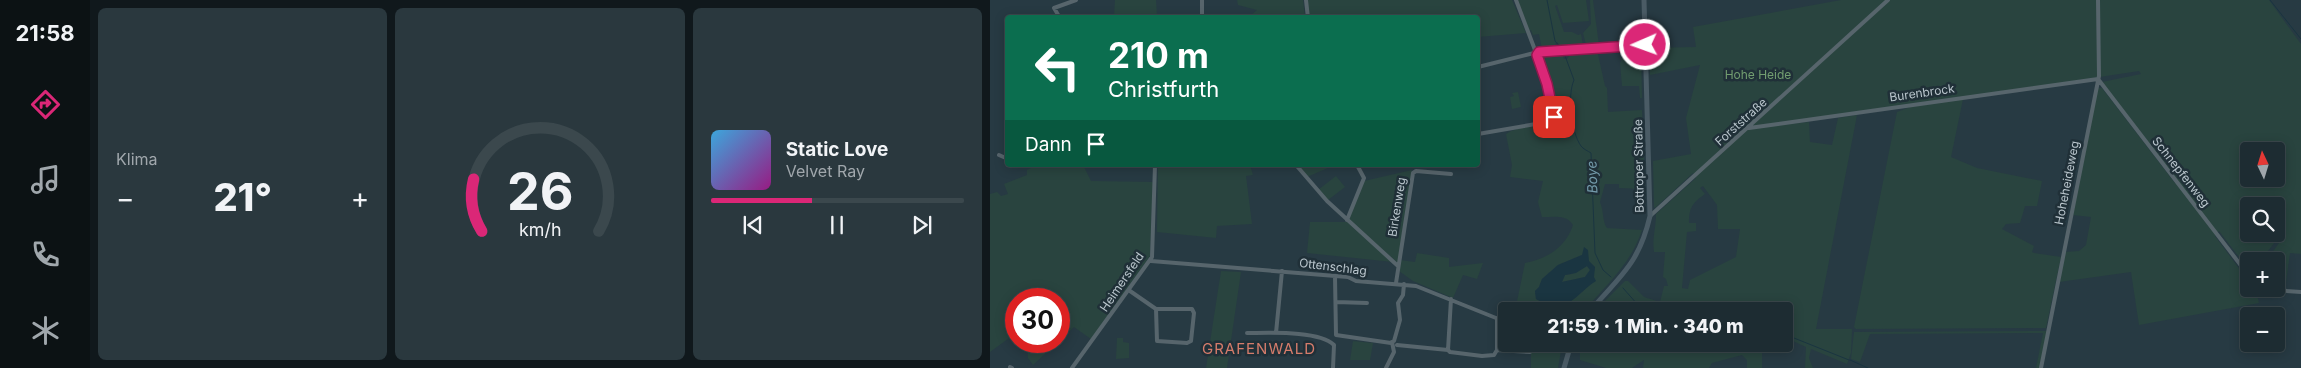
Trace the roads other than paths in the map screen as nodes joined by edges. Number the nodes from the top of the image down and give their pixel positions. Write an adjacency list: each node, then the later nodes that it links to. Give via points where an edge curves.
1 (1076, 0): 8 (street, via 1054,8)
2 (1202, 0): 9 (street)
3 (1306, 0): 10 (street)
4 (1516, 0): 12 (street)
5 (1644, 0): 11 (main road, Bottroper Straße)
6 (1888, 0): 15 (street, Forststraße)
7 (2098, 0): 14 (street, Hoheheideweg)
8 (1058, 15)
9 (1202, 15)
10 (1308, 15)
11 (1645, 45): 12 (street); 23 (main road, Bottroper Straße)
12 (1536, 52): 13 (street); 16 (street, via 1547,84 1553,121)
13 (1480, 66)
14 (2098, 79): 15 (street, Burenbrock); 26 (street, Schnepfenweg); 51 (street, Hoheheideweg)
15 (1749, 128): 23 (street, Forststraße)
16 (1480, 134)
17 (999, 155): 18 (street)
18 (1005, 158)
19 (1155, 167): 25 (street, Heimersfeld)
20 (1298, 167): 24 (street)
21 (1358, 167): 24 (street, via 1364,178)
22 (1451, 174): 27 (street, Birkenweg, via 1413,172)
23 (1650, 216): 37 (main road, Bottroper Straße, via 1646,235 1631,265)
24 (1347, 220): 27 (street)
25 (1151, 261): 28 (street, Ottenschlag); 32 (street, Heimersfeld)
26 (2240, 264)
27 (1398, 266): 30 (street, Birkenweg)
28 (1282, 272): 29 (street, Ottenschlag); 42 (street)
29 (1335, 277): 30 (street, Ottenschlag); 36 (street)
30 (1396, 283): 31 (street, Ottenschlag)
31 (1404, 284): 35 (street, Ottenschlag); 43 (street, via 1398,303 1400,320)
32 (1130, 291): 39 (street); 47 (street, Heimersfeld)
33 (2285, 291): 34 (street)
34 (2301, 292)
35 (1451, 299): 40 (street, Ottenschlag); 44 (street)
36 (1336, 302): 38 (street); 43 (street, via 1336,335)
37 (1598, 302)
38 (1367, 303)
39 (1156, 309): 39 (street, via 1157,341 1192,341 1192,309)
40 (1497, 318): 45 (street)
41 (1247, 333): 42 (street)
42 (1276, 333): 48 (street, via 1331,342 1334,345)
43 (1394, 344): 44 (street); 49 (street, via 1392,359)
44 (1448, 350): 45 (street, via 1482,356 1495,355)
45 (1497, 350)
46 (1569, 352): 50 (main road)
47 (1072, 368)
48 (1333, 368)
49 (1386, 368)
50 (1564, 368)
51 (2041, 368)

